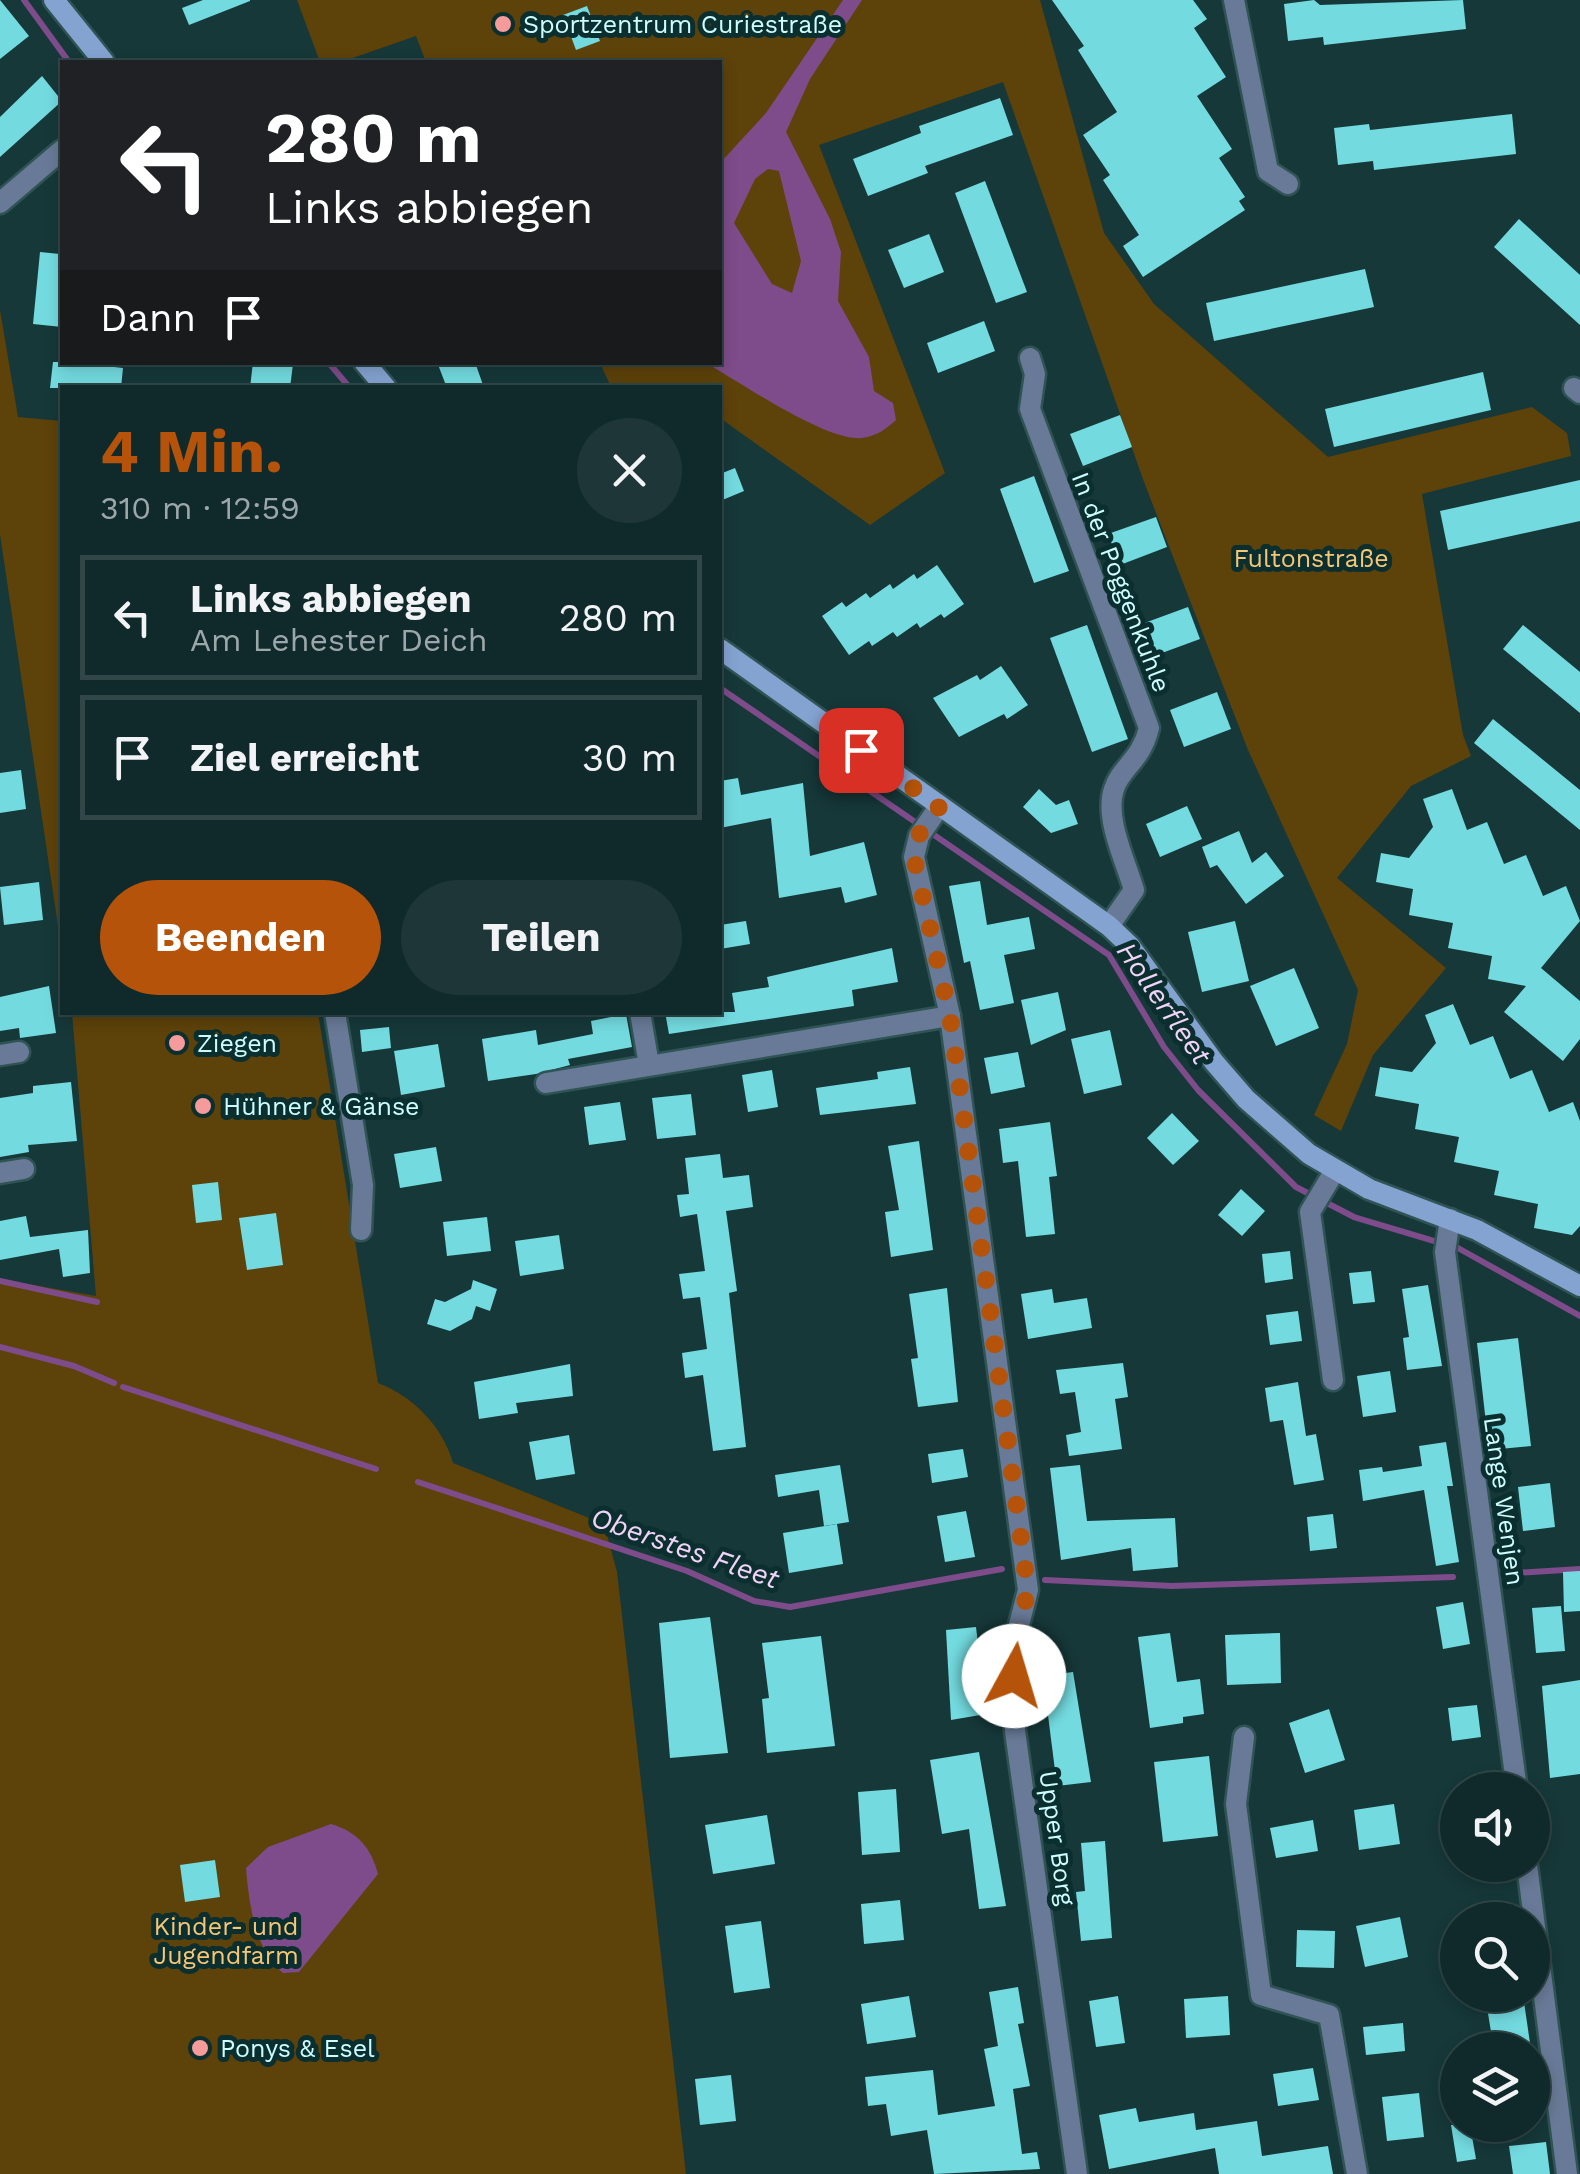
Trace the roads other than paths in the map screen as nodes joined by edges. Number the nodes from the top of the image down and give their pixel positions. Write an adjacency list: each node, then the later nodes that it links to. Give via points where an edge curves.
1 (54, 0): 3 (street)
2 (1234, 0): 5 (street, via 1268,171)
3 (102, 60)
4 (60, 152): 6 (street)
5 (1288, 184)
6 (0, 203)
7 (1030, 358): 12 (street, In der Poggenkuhle, via 1030,410 1149,728 1143,752 1114,787 1112,809 1134,890)
8 (367, 365): 9 (street)
9 (383, 385)
10 (722, 651): 11 (street)
11 (928, 822): 12 (street); 15 (street, Upper Borg, via 914,846 917,879)
12 (1110, 926): 20 (street, via 1246,1099)
13 (335, 1015): 21 (street, via 364,1186)
14 (641, 1015): 16 (street)
15 (950, 1016): 16 (street); 28 (street, Upper Borg, via 1028,1590 1014,1648 1016,1730)
16 (649, 1064): 17 (street)
17 (546, 1083)
18 (24, 1168): 19 (street)
19 (0, 1172)
20 (1334, 1172): 22 (street); 24 (street, via 1310,1224)
21 (361, 1230)
22 (1447, 1236): 23 (street); 26 (street, Lange Wenjen)
23 (1580, 1286)
24 (1333, 1380)
25 (1244, 1738): 29 (street, via 1236,1804 1261,1994 1328,2016)
26 (1516, 1772)
27 (1530, 1882): 30 (street)
28 (1077, 2174)
29 (1357, 2174)
30 (1567, 2174)

